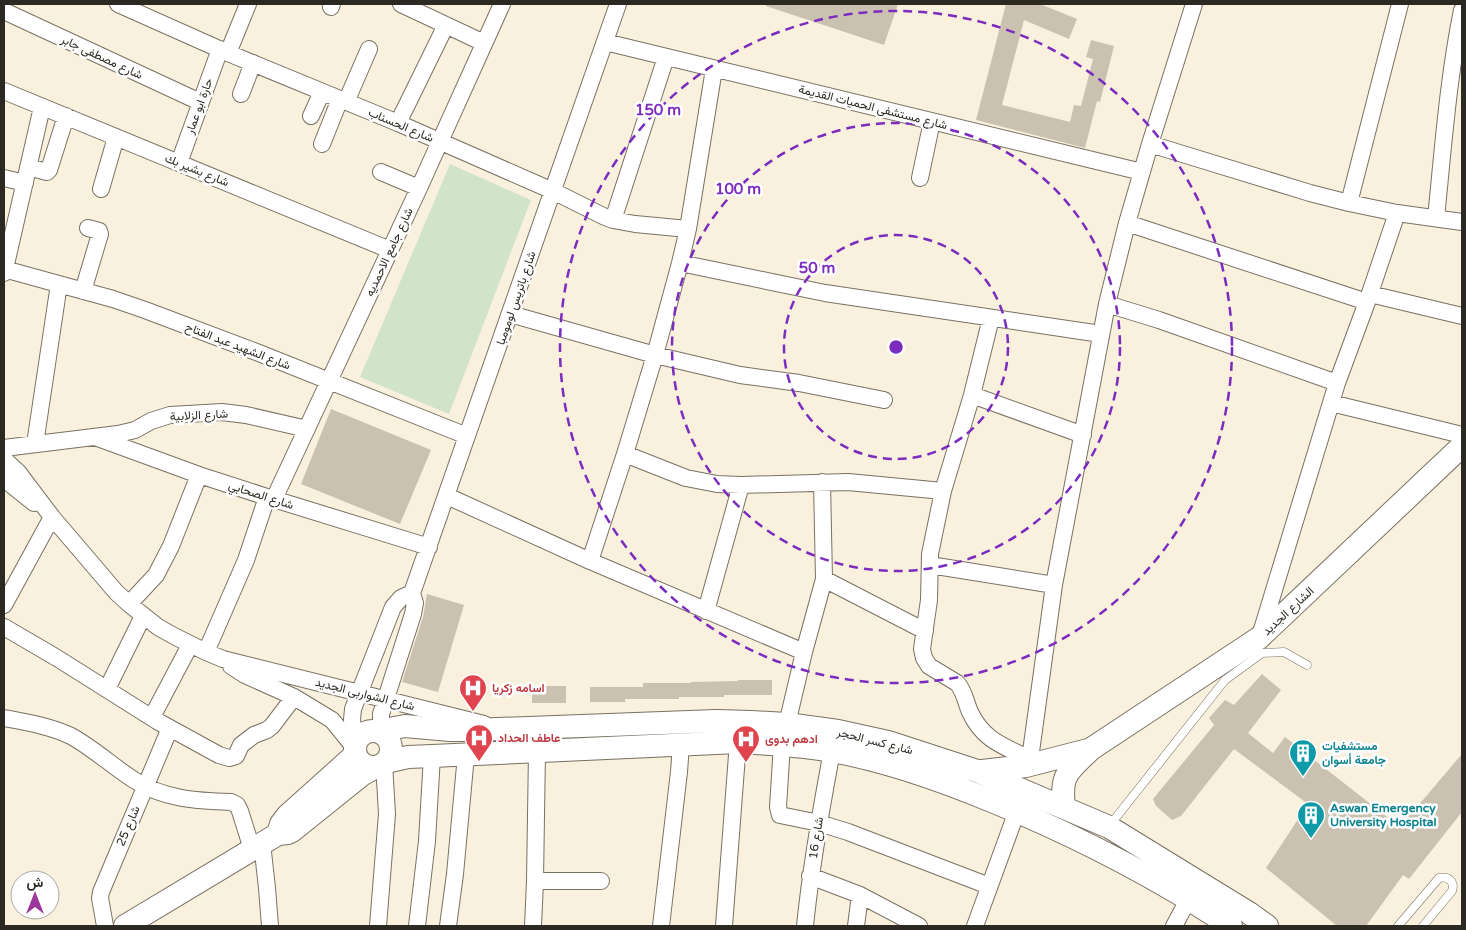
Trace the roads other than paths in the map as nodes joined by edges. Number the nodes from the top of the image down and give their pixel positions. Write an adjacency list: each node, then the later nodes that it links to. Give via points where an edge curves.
1 (118, 4): 14 (street, شارع الحسناب)
2 (248, 4): 14 (street, حارة ابو عمار)
3 (401, 4): 10 (street)
4 (502, 4): 12 (street, شارع جامع الاحمديه)
5 (618, 4): 11 (street, شارع باتريس لومومبا)
6 (1194, 4): 31 (street)
7 (1400, 4): 42 (street)
8 (1462, 10): 44 (street, via 1450,85)
9 (4, 11): 22 (street, شارع مصطفى جابر)
10 (446, 25): 12 (street); 27 (street)
11 (605, 42): 15 (street, شارع مستشفى الحميات القديمة); 41 (street, شارع باتريس لومومبا)
12 (484, 43): 29 (street, شارع جامع الاحمديه)
13 (368, 49): 21 (street)
14 (224, 51): 16 (street, شارع الحسناب); 22 (street, حارة ابو عمار)
15 (666, 57): 17 (street, شارع مستشفى الحميات القديمة); 45 (street)
16 (253, 63): 19 (street, شارع الحسناب); 20 (street)
17 (714, 69): 26 (street, شارع مستشفى الحميات القديمة); 49 (street)
18 (4, 91): 23 (street, شارع بشير بك)
19 (322, 92): 21 (street, شارع الحسناب); 25 (street)
20 (241, 94)
21 (343, 100): 27 (street, شارع الحسناب); 30 (street)
22 (200, 102): 32 (street, حارة ابو عمار)
23 (42, 107): 24 (street, شارع بشير بك); 33 (street)
24 (66, 116): 28 (street, شارع بشير بك); 33 (street, via 49,170 43,172)
25 (311, 116)
26 (932, 121): 35 (street, شارع مستشفى الحميات القديمة); 37 (street)
27 (398, 123): 29 (street, شارع الحسناب)
28 (116, 137): 32 (street, شارع بشير بك); 40 (street)
29 (440, 142): 39 (street, شارع جامع الاحمديه); 41 (street, شارع الحسناب)
30 (322, 144)
31 (1150, 144): 35 (street); 42 (street)
32 (178, 163): 50 (street, شارع بشير بك)
33 (28, 167): 38 (street)
34 (381, 172): 39 (street)
35 (1142, 172): 47 (street)
36 (4, 178): 38 (street)
37 (920, 178)
38 (25, 183): 52 (street)
39 (419, 188): 50 (street, شارع جامع الاحمديه)
40 (101, 189)
41 (553, 191): 45 (street, شارع الحسناب); 57 (street, شارع باتريس لومومبا)
42 (1349, 203): 43 (street)
43 (1397, 213): 44 (street); 55 (street)
44 (1436, 218): 46 (street)
45 (613, 220): 49 (street, شارع الحسناب)
46 (1462, 222)
47 (1127, 223): 55 (street); 56 (street)
48 (88, 228): 54 (street, via 100,234)
49 (688, 229): 51 (street)
50 (390, 250): 62 (street, شارع جامع الاحمديه)
51 (680, 263): 59 (street, via 825,293); 61 (street)
52 (4, 271): 53 (street, شارع الشهيد عبد الفتاح)
53 (59, 284): 54 (street, شارع الشهيد عبد الفتاح); 72 (street)
54 (83, 291): 62 (street, شارع الشهيد عبد الفتاح, via 145,310)
55 (1368, 298): 58 (street); 63 (street)
56 (1107, 304): 60 (street); 63 (street)
57 (510, 314): 61 (street); 70 (street, شارع باتريس لومومبا)
58 (1462, 316)
59 (991, 318): 60 (street); 64 (street)
60 (1101, 334): 68 (street)
61 (654, 355): 65 (street, via 740,375); 75 (street)
62 (329, 382): 67 (street, شارع جامع الاحمديه); 70 (street, شارع الشهيد عبد الفتاح)
63 (1337, 383): 66 (street)
64 (972, 395): 68 (street); 81 (street)
65 (884, 400)
66 (1331, 403): 69 (street); 97 (street)
67 (307, 429): 71 (street, شارع الزلابية, via 222,412 170,415 127,432); 83 (street, شارع جامع الاحمديه)
68 (1083, 434): 89 (street)
69 (1462, 435)
70 (468, 436): 82 (street, شارع باتريس لومومبا)
71 (95, 437): 72 (street, شارع الزلابية); 77 (street, شارع الصحابي)
72 (35, 444): 74 (street, شارع الزلابية)
73 (1462, 446): 97 (main road, الشارع الجديد)
74 (4, 448)
75 (625, 454): 80 (street, via 686,478); 86 (street)
76 (4, 459): 84 (street, شارع الشواربى الجديد)
77 (199, 474): 83 (street, شارع الصحابي); 91 (street, via 156,575)
78 (4, 479): 84 (street, شارع الشواربى الجديد)
79 (822, 482): 80 (street); 81 (street); 88 (street)
80 (741, 485): 93 (street)
81 (943, 491): 87 (street, via 930,544)
82 (447, 496): 85 (street, شارع باتريس لومومبا); 86 (street)
83 (271, 498): 85 (street, شارع الصحابي); 99 (street, شارع جامع الاحمديه)
84 (52, 516): 91 (street, شارع الشواربى الجديد); 92 (street)
85 (429, 547): 90 (street, شارع باتريس لومومبا)
86 (590, 561): 93 (street)
87 (930, 566): 89 (street); 96 (street)
88 (824, 579): 96 (street); 100 (street)
89 (1054, 585): 121 (street)
90 (412, 593): 104 (street, via 393,607); 106 (street, شارع باتريس لومومبا, via 413,614)
91 (129, 604): 94 (street, شارع الشواربى الجديد)
92 (4, 605)
93 (706, 611): 100 (street)
94 (143, 616): 98 (street, شارع الشواربى الجديد); 103 (street)
95 (4, 627): 103 (street)
96 (925, 631): 121 (street, via 924,658 929,666 961,687 978,727 999,744)
97 (1259, 638): 116 (main road, الشارع الجديد)
98 (190, 645): 99 (street, شارع الشواربى الجديد); 107 (street)
99 (206, 652): 101 (street, شارع الشواربى الجديد)
100 (804, 652): 112 (street)
101 (224, 659): 104 (street, شارع الشواربى الجديد); 105 (street, شارع الشواربى الجديد, via 245,675)
102 (1307, 665): 128 (lane, via 1284,652 1262,653 1225,680)
103 (107, 689): 107 (street)
104 (359, 693): 106 (street, شارع الشواربى الجديد); 115 (street, via 352,720)
105 (294, 697): 109 (street, via 272,726 254,735 241,745 236,756 229,758); 115 (street, شارع الشواربى الجديد, via 332,720)
106 (386, 699): 110 (street, شارع الشواربى الجديد); 111 (street, شارع باتريس لومومبا, via 381,714)
107 (152, 717): 109 (street)
108 (4, 718): 124 (street, via 48,727 70,736)
109 (170, 728): 124 (street, شارع 25)
110 (506, 729): 111 (main road, شارع كسر الحجر, via 450,730 405,726); 112 (main road, شارع كسر الحجر, via 716,721)
111 (382, 733): 115 (main road, via 365,732); 122 (main road, via 391,747 389,758)
112 (784, 734): 113 (main road, شارع كسر الحجر); 118 (main road, شارع كسر الحجر); 123 (main road, شارع كسر الحجر, via 838,731 888,742); 127 (street, via 780,815)
113 (738, 742): 114 (main road, شارع كسر الحجر); 144 (street)
114 (681, 744): 117 (main road, شارع كسر الحجر); 143 (street)
115 (356, 747): 122 (main road, via 363,764); 129 (main road)
116 (1091, 749): 121 (main road, الشارع الجديد); 125 (main road, الشارع الجديد, via 1066,775 1062,788)
117 (537, 751): 119 (main road, شارع كسر الحجر); 132 (street)
118 (832, 751): 126 (main road, شارع كسر الحجر, via 926,776); 127 (street, شارع 16)
119 (466, 755): 120 (main road, شارع كسر الحجر); 141 (street)
120 (432, 756): 122 (main road, شارع كسر الحجر, via 408,757); 140 (street, via 427,842)
121 (1035, 761): 123 (main road, الشارع الجديد, via 1013,768)
122 (382, 764): 129 (main road, via 363,774 292,831); 139 (street, via 386,814)
123 (977, 772): 125 (main road, شارع كسر الحجر)
124 (145, 786): 129 (street, via 177,798 237,805); 136 (street, شارع 25, via 100,892)
125 (1064, 808): 128 (main road, شارع كسر الحجر)
126 (1017, 811): 133 (street); 135 (main road, شارع كسر الحجر, via 1125,863)
127 (818, 823): 130 (street, شارع 16); 133 (street)
128 (1109, 827): 151 (main road, شارع كسر الحجر)
129 (264, 842): 137 (main road); 138 (street)
130 (810, 876): 134 (street); 145 (street, شارع 16)
131 (601, 880): 132 (street)
132 (535, 881): 142 (street)
133 (989, 886): 148 (street)
134 (860, 895): 146 (street); 147 (street)
135 (1188, 900): 149 (street); 150 (main road, شارع كسر الحجر)
136 (105, 926)
137 (124, 926)
138 (270, 926)
139 (378, 926)
140 (416, 926)
141 (448, 926)
142 (533, 926)
143 (661, 926)
144 (724, 926)
145 (805, 926)
146 (856, 926)
147 (919, 926)
148 (975, 926)
149 (1174, 926)
150 (1231, 926)
151 (1267, 926)
152 (1398, 926): 153 (lane, via 1439,878 1448,878 1454,886 1452,891)
153 (1423, 926)

